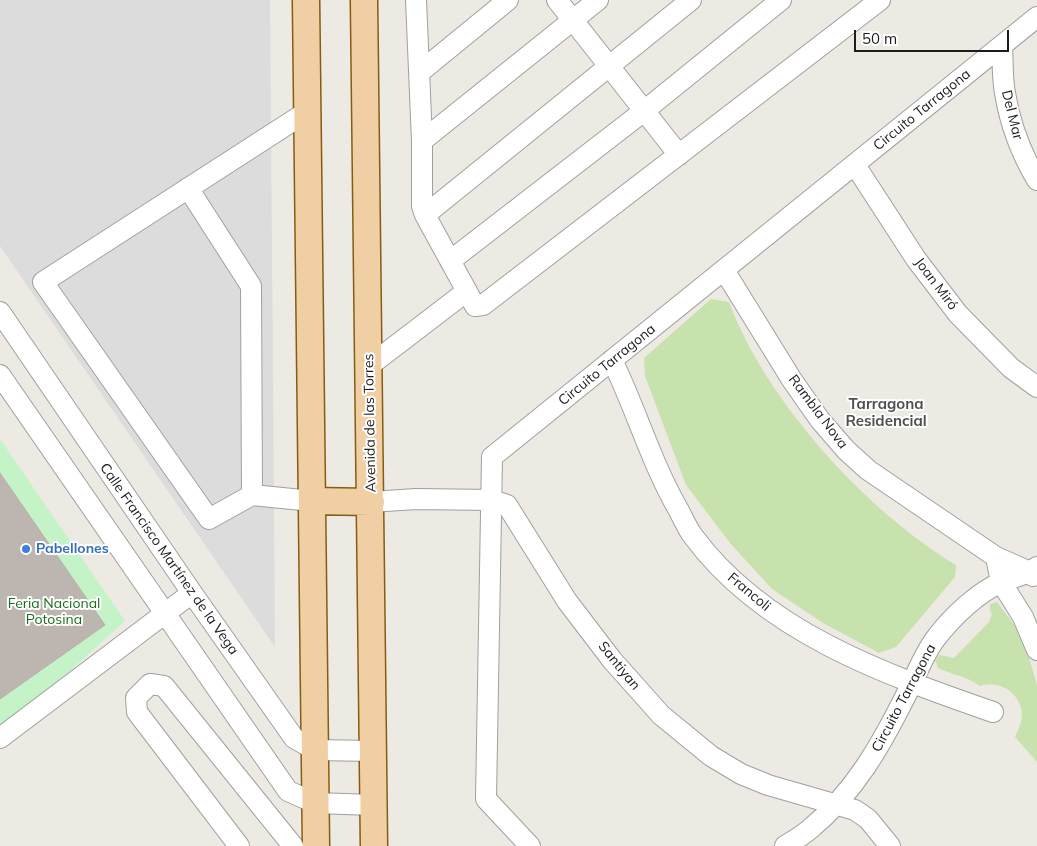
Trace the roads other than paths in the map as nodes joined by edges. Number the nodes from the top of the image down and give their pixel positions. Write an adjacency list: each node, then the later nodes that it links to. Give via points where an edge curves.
1 (306, 0): 15 (main road)
2 (364, 0): 28 (main road, Avenida de las Torres)
3 (508, 0): 14 (street)
4 (557, 0): 11 (street)
5 (598, 0): 11 (street)
6 (691, 0): 13 (street)
7 (781, 0): 16 (street)
8 (880, 0): 18 (street)
9 (420, 4): 14 (street)
10 (1037, 17): 12 (street, Circuito Tarragona)
11 (573, 20): 13 (street); 17 (street)
12 (1002, 46): 19 (street, Circuito Tarragona); 20 (street, Del Mar, via 1005,92 1012,125 1024,159)
13 (609, 66): 16 (street); 22 (street)
14 (420, 72): 17 (street)
15 (308, 111): 21 (street); 33 (main road)
16 (644, 111): 18 (street); 23 (street)
17 (422, 141): 22 (street, via 422,206)
18 (679, 155): 25 (street, via 483,305 476,306)
19 (855, 164): 24 (street, Circuito Tarragona); 30 (street, Joan Miró, via 916,259 958,314 1010,368)
20 (1037, 180)
21 (188, 188): 31 (street, via 251,286); 31 (street, via 43,282 209,519)
22 (425, 216): 23 (street)
23 (450, 261): 25 (street)
24 (724, 270): 27 (street, Circuito Tarragona); 35 (street, Rambla Nova, via 792,380 846,450 868,470)
25 (467, 291): 28 (street)
26 (0, 312): 38 (street, Calle Francisco Martínez de la Vega)
27 (612, 360): 32 (street, Circuito Tarragona, via 492,457); 42 (street, Francoli, via 672,498 693,535 728,575 767,609 810,636)
28 (369, 366): 34 (main road, Avenida de las Torres)
29 (0, 375): 39 (street)
30 (1037, 387)
31 (252, 495): 33 (street)
32 (492, 500): 34 (street, Santiyan); 49 (street, Santiyan, via 507,505 568,601 612,660 660,715 711,756 741,774); 54 (street, Circuito Tarragona, via 486,798)
33 (312, 501): 34 (main road); 45 (main road)
34 (371, 502): 46 (main road, Avenida de las Torres)
35 (996, 557): 36 (street, Rambla Nova); 37 (street)
36 (1035, 574): 37 (street, Circuito Tarragona)
37 (1001, 582): 40 (street); 42 (street, Circuito Tarragona, via 968,604 936,637)
38 (192, 593): 39 (street); 45 (street, Calle Francisco Martínez de la Vega, via 294,738)
39 (164, 612): 44 (street); 47 (street, via 288,791)
40 (1030, 613): 41 (street)
41 (1037, 650)
42 (912, 684): 43 (street, Francoli); 49 (street, Circuito Tarragona, via 874,755)
43 (993, 712)
44 (0, 738)
45 (315, 750): 46 (street, Calle Francisco Martínez de la Vega); 47 (main road)
46 (373, 751): 48 (main road, Avenida de las Torres)
47 (315, 802): 48 (street); 52 (main road)
48 (374, 805): 53 (main road, Avenida de las Torres)
49 (837, 805): 55 (street, Circuito Tarragona); 56 (street, Santiyan, via 855,810 868,819)
50 (239, 846): 51 (street, via 137,712 136,698 150,684 164,686)
51 (293, 846)
52 (316, 846)
53 (374, 846)
54 (530, 846)
55 (785, 846)
56 (890, 846)

